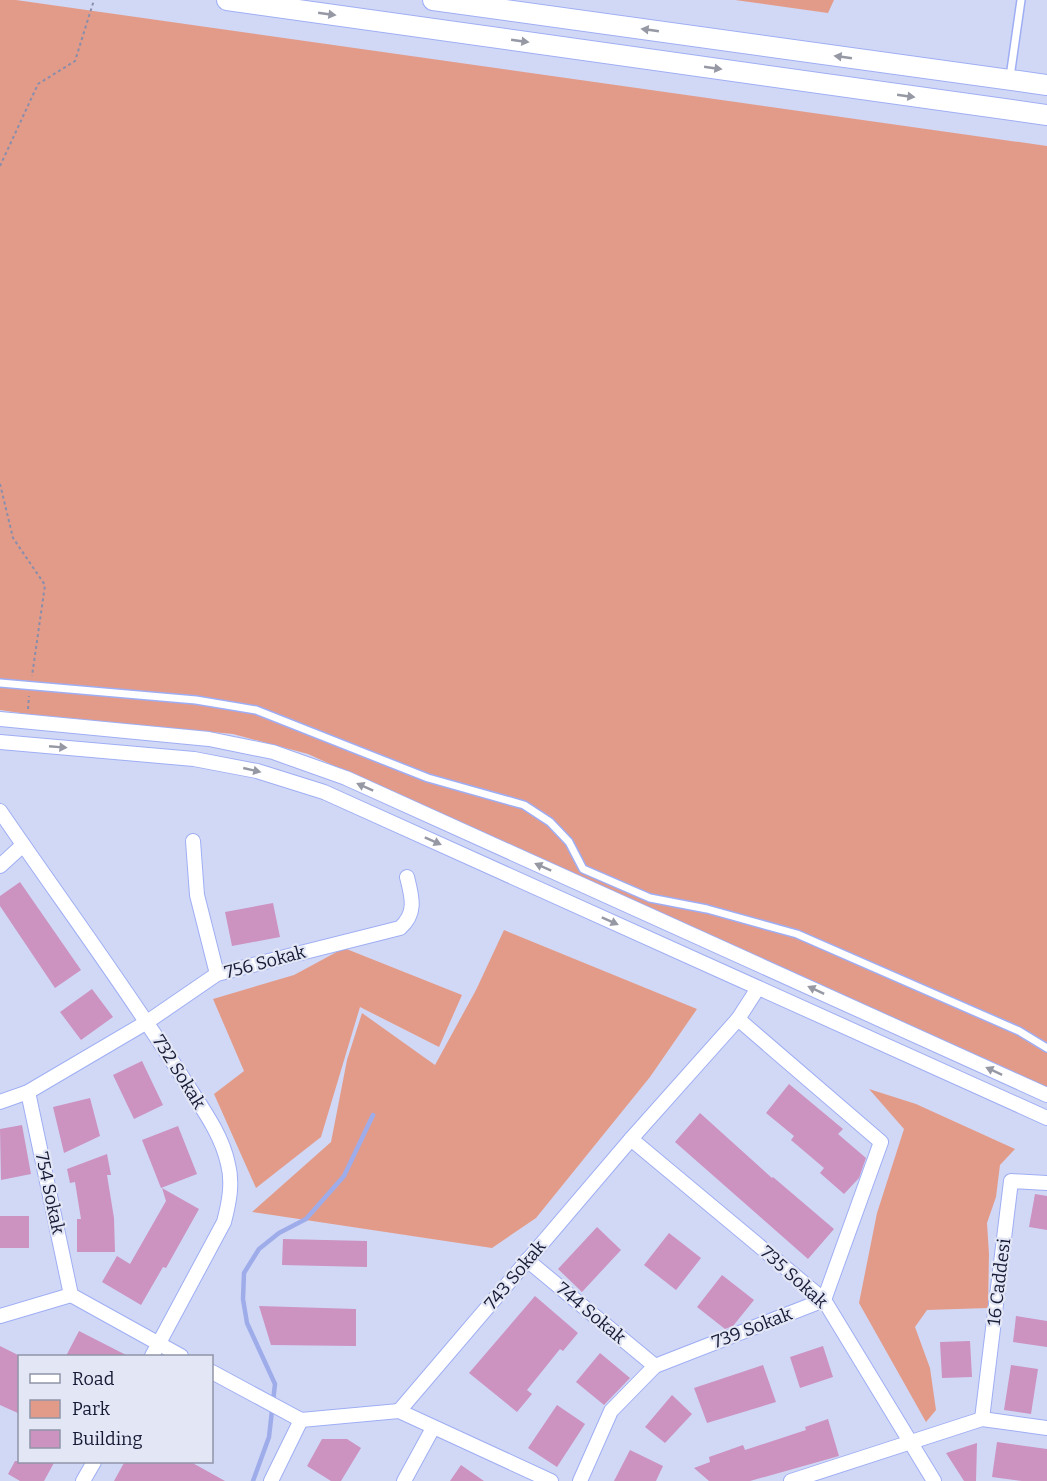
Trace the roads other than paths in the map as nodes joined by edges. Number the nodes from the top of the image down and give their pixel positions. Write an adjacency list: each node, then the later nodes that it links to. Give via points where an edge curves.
1 (227, 0): 6 (street, one-way to 6)
2 (433, 0): 4 (street, one-way to 2)
3 (1021, 0): 4 (lane)
4 (1009, 80): 5 (street)
5 (1047, 85)
6 (1047, 115)
7 (0, 683): 19 (lane, via 196,700 256,710 428,778 524,805 550,822 569,843 583,869 650,898 797,934 1018,1031)
8 (0, 719): 21 (street, one-way to 8, via 311,764 209,739)
9 (0, 742): 16 (street, one-way to 16, via 194,759 290,780 352,804)
10 (0, 811): 12 (street, 732 Sokak)
11 (193, 841): 15 (street, via 197,895)
12 (23, 845): 13 (street); 18 (street, 732 Sokak)
13 (0, 866)
14 (408, 877): 15 (street, 756 Sokak, via 412,911 400,928)
15 (218, 974): 18 (street, 756 Sokak)
16 (758, 988): 17 (street, 743 Sokak); 23 (street)
17 (738, 1019): 24 (street, 743 Sokak); 28 (street, via 881,1142)
18 (147, 1022): 20 (street, 756 Sokak); 30 (street, 732 Sokak, via 220,1139 231,1184 224,1222)
19 (1047, 1048)
20 (28, 1092): 22 (street, 756 Sokak); 27 (street, 754 Sokak)
21 (1047, 1095)
22 (0, 1102)
23 (1047, 1118)
24 (631, 1139): 26 (street, 743 Sokak); 28 (street, 735 Sokak)
25 (1047, 1183): 35 (street, 16 Caddesi, via 1011,1181)
26 (527, 1260): 32 (street, 744 Sokak); 34 (street, 743 Sokak)
27 (71, 1295): 29 (street); 30 (street)
28 (824, 1299): 32 (street, 739 Sokak); 39 (street, 735 Sokak)
29 (0, 1316)
30 (155, 1350): 31 (street)
31 (177, 1355)
32 (655, 1366): 45 (street, 739 Sokak, via 611,1411)
33 (213, 1373): 36 (street)
34 (399, 1411): 36 (street); 37 (street)
35 (982, 1419): 38 (street); 39 (street)
36 (301, 1420): 42 (street)
37 (434, 1428): 43 (street); 44 (street)
38 (1047, 1428)
39 (911, 1442): 46 (street); 47 (street, 735 Sokak)
40 (93, 1463): 41 (street)
41 (83, 1481)
42 (271, 1481)
43 (404, 1481)
44 (551, 1481)
45 (580, 1481)
46 (790, 1481)
47 (934, 1481)

